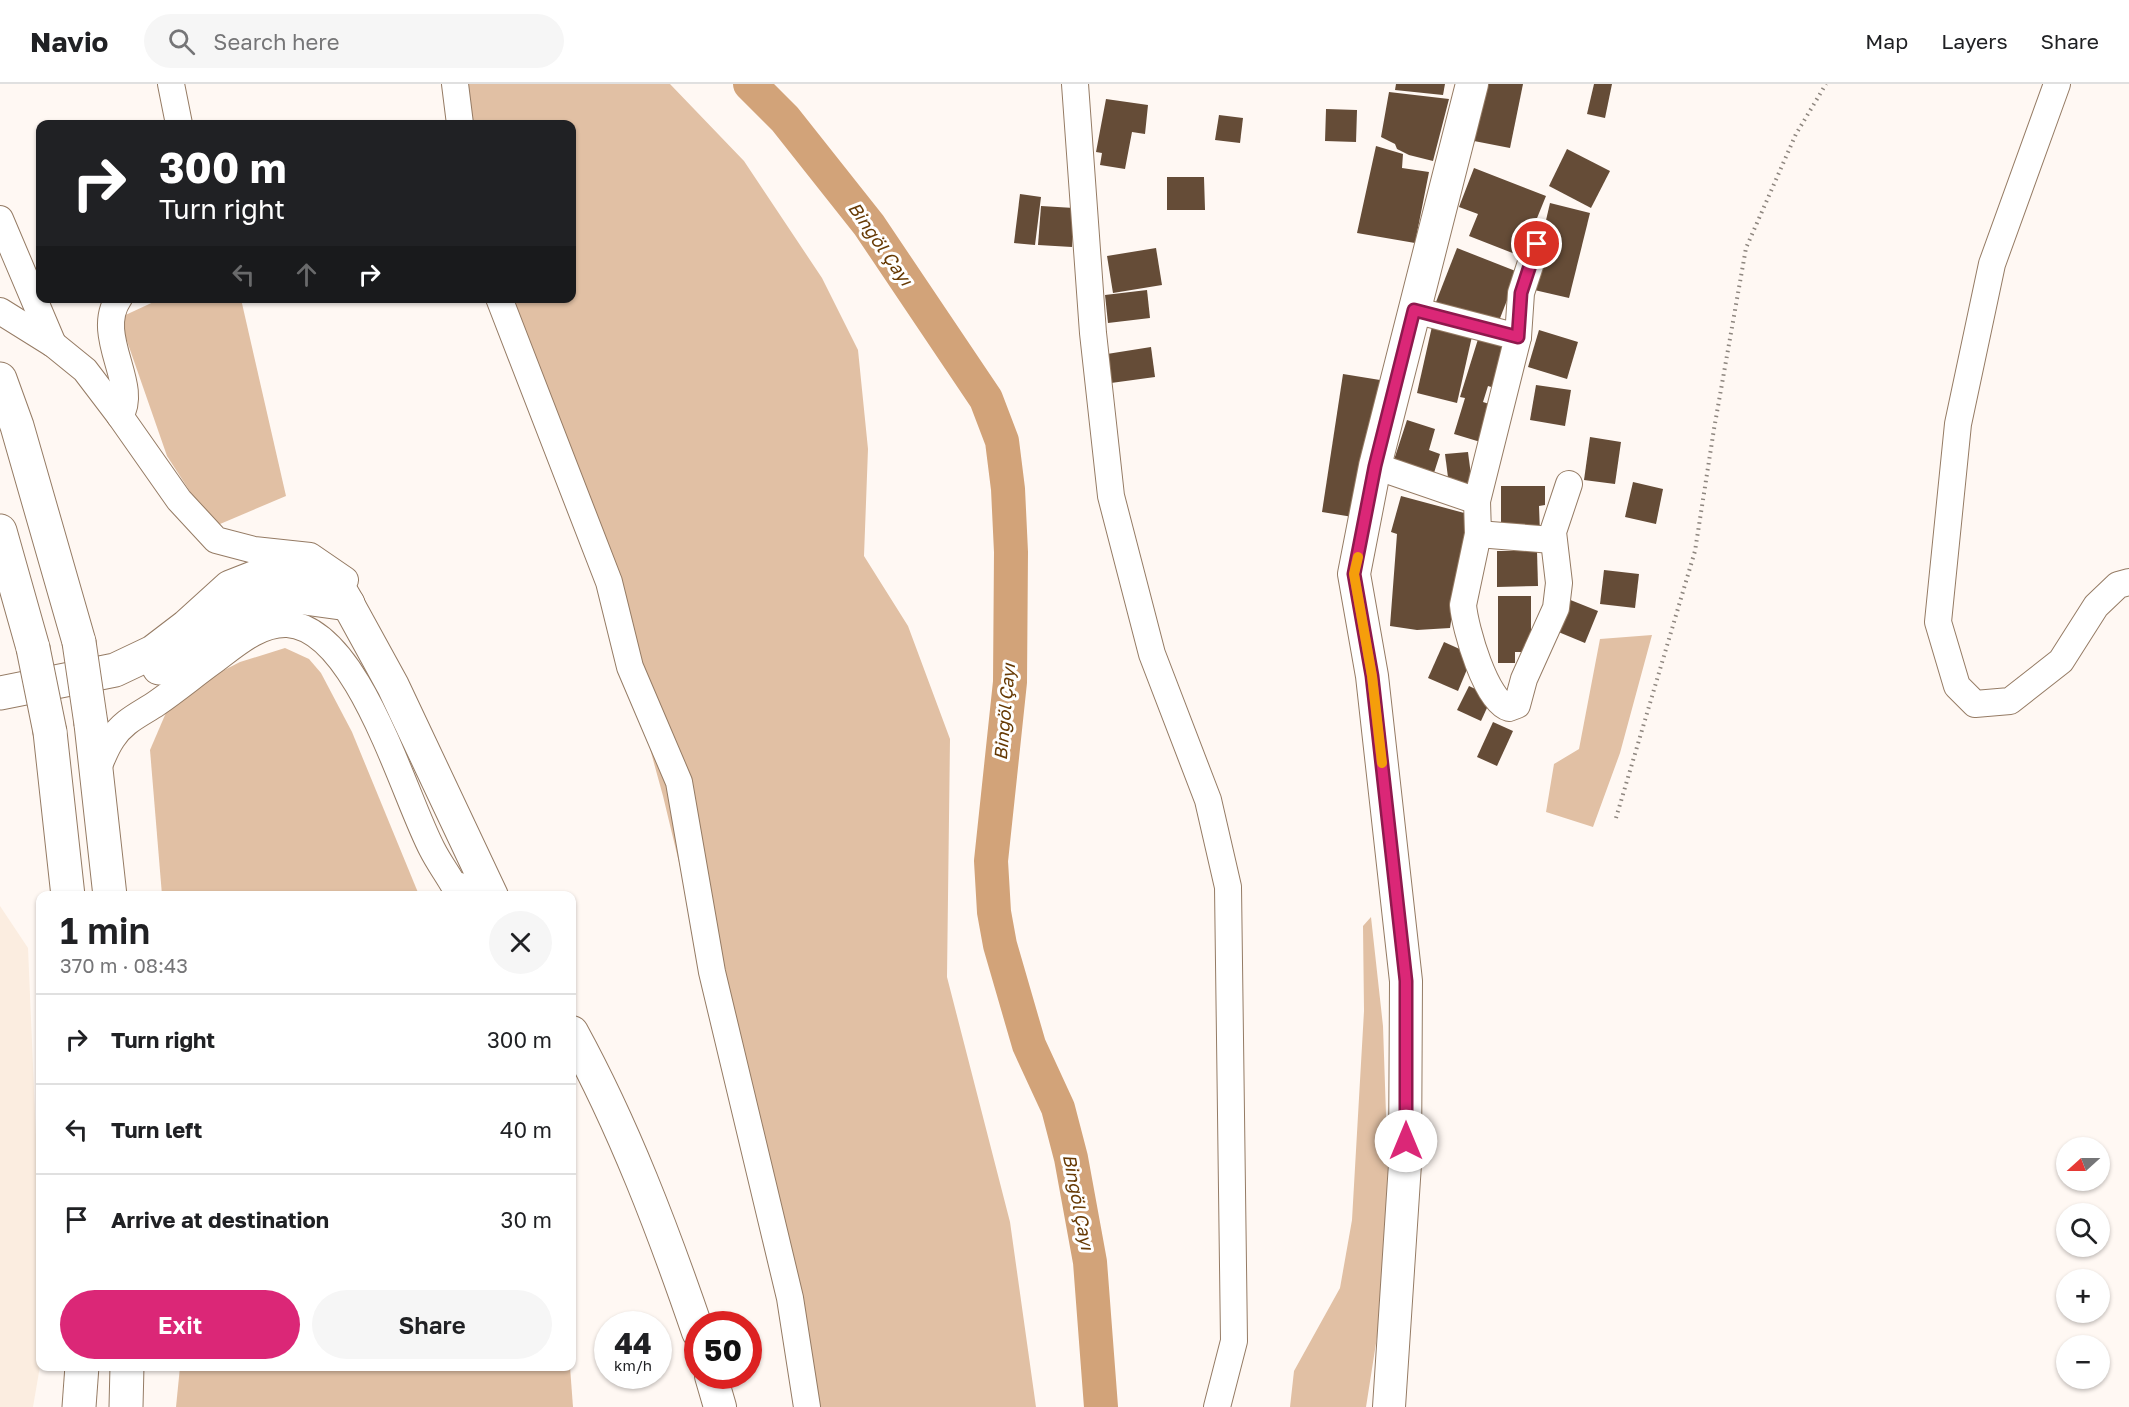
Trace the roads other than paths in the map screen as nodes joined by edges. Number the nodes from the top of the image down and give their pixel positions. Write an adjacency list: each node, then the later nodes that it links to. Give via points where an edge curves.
1 (171, 84): 6 (street)
2 (455, 84): 7 (street)
3 (1075, 84): 42 (street, via 1093,333 1111,496 1152,654 1208,800 1228,887 1234,1341)
4 (1472, 84): 12 (main road)
5 (2057, 84): 24 (street, via 1992,264 1958,424 1938,622 1957,686 1975,704 2010,701 2061,661 2096,606 2118,585)
6 (178, 120)
7 (460, 120)
8 (0, 219): 15 (street)
9 (1537, 244): 14 (street, via 1521,293)
10 (116, 303): 17 (street, via 110,326 126,400)
11 (501, 303): 41 (street, via 609,582 630,668 680,782 711,972 790,1298)
12 (1414, 310): 14 (street); 18 (main road)
13 (0, 311): 15 (street)
14 (1518, 337): 20 (street)
15 (53, 344): 17 (street, via 85,370)
16 (0, 378): 28 (highway, bridge, via 79,642)
17 (120, 416): 25 (street, via 179,500 216,540 254,550 310,556 344,578)
18 (1375, 466): 20 (street); 43 (main road, via 1354,574 1372,676 1406,981 1405,1164)
19 (1569, 484): 23 (street)
20 (1477, 501): 22 (street)
21 (0, 531): 29 (highway, bridge, via 33,648 50,732)
22 (1478, 534): 23 (street); 23 (street, via 1464,617 1472,648 1491,688 1501,705 1509,708 1517,705 1556,608 1559,583)
23 (1552, 540)
24 (2129, 582)
25 (348, 604): 26 (highway, via 337,585 320,577 271,571 230,587 153,652 114,670); 27 (highway, via 290,596 267,599 230,617 211,639 125,685); 32 (main road, via 393,686)
26 (0, 693)
27 (0, 715)
28 (96, 772): 30 (highway); 31 (street, via 112,738 131,718 238,642 266,626 287,624 309,629 324,639 350,672 389,746 431,848 453,884)
29 (67, 891)
30 (109, 891)
31 (476, 891)
32 (490, 891)
33 (576, 1040): 34 (main road, via 632,1157)
34 (690, 1311)
35 (82, 1371): 38 (highway)
36 (127, 1371): 39 (highway)
37 (715, 1389): 40 (main road)
38 (79, 1407)
39 (126, 1407)
40 (720, 1407)
41 (807, 1407)
42 (1217, 1407)
43 (1389, 1407)

